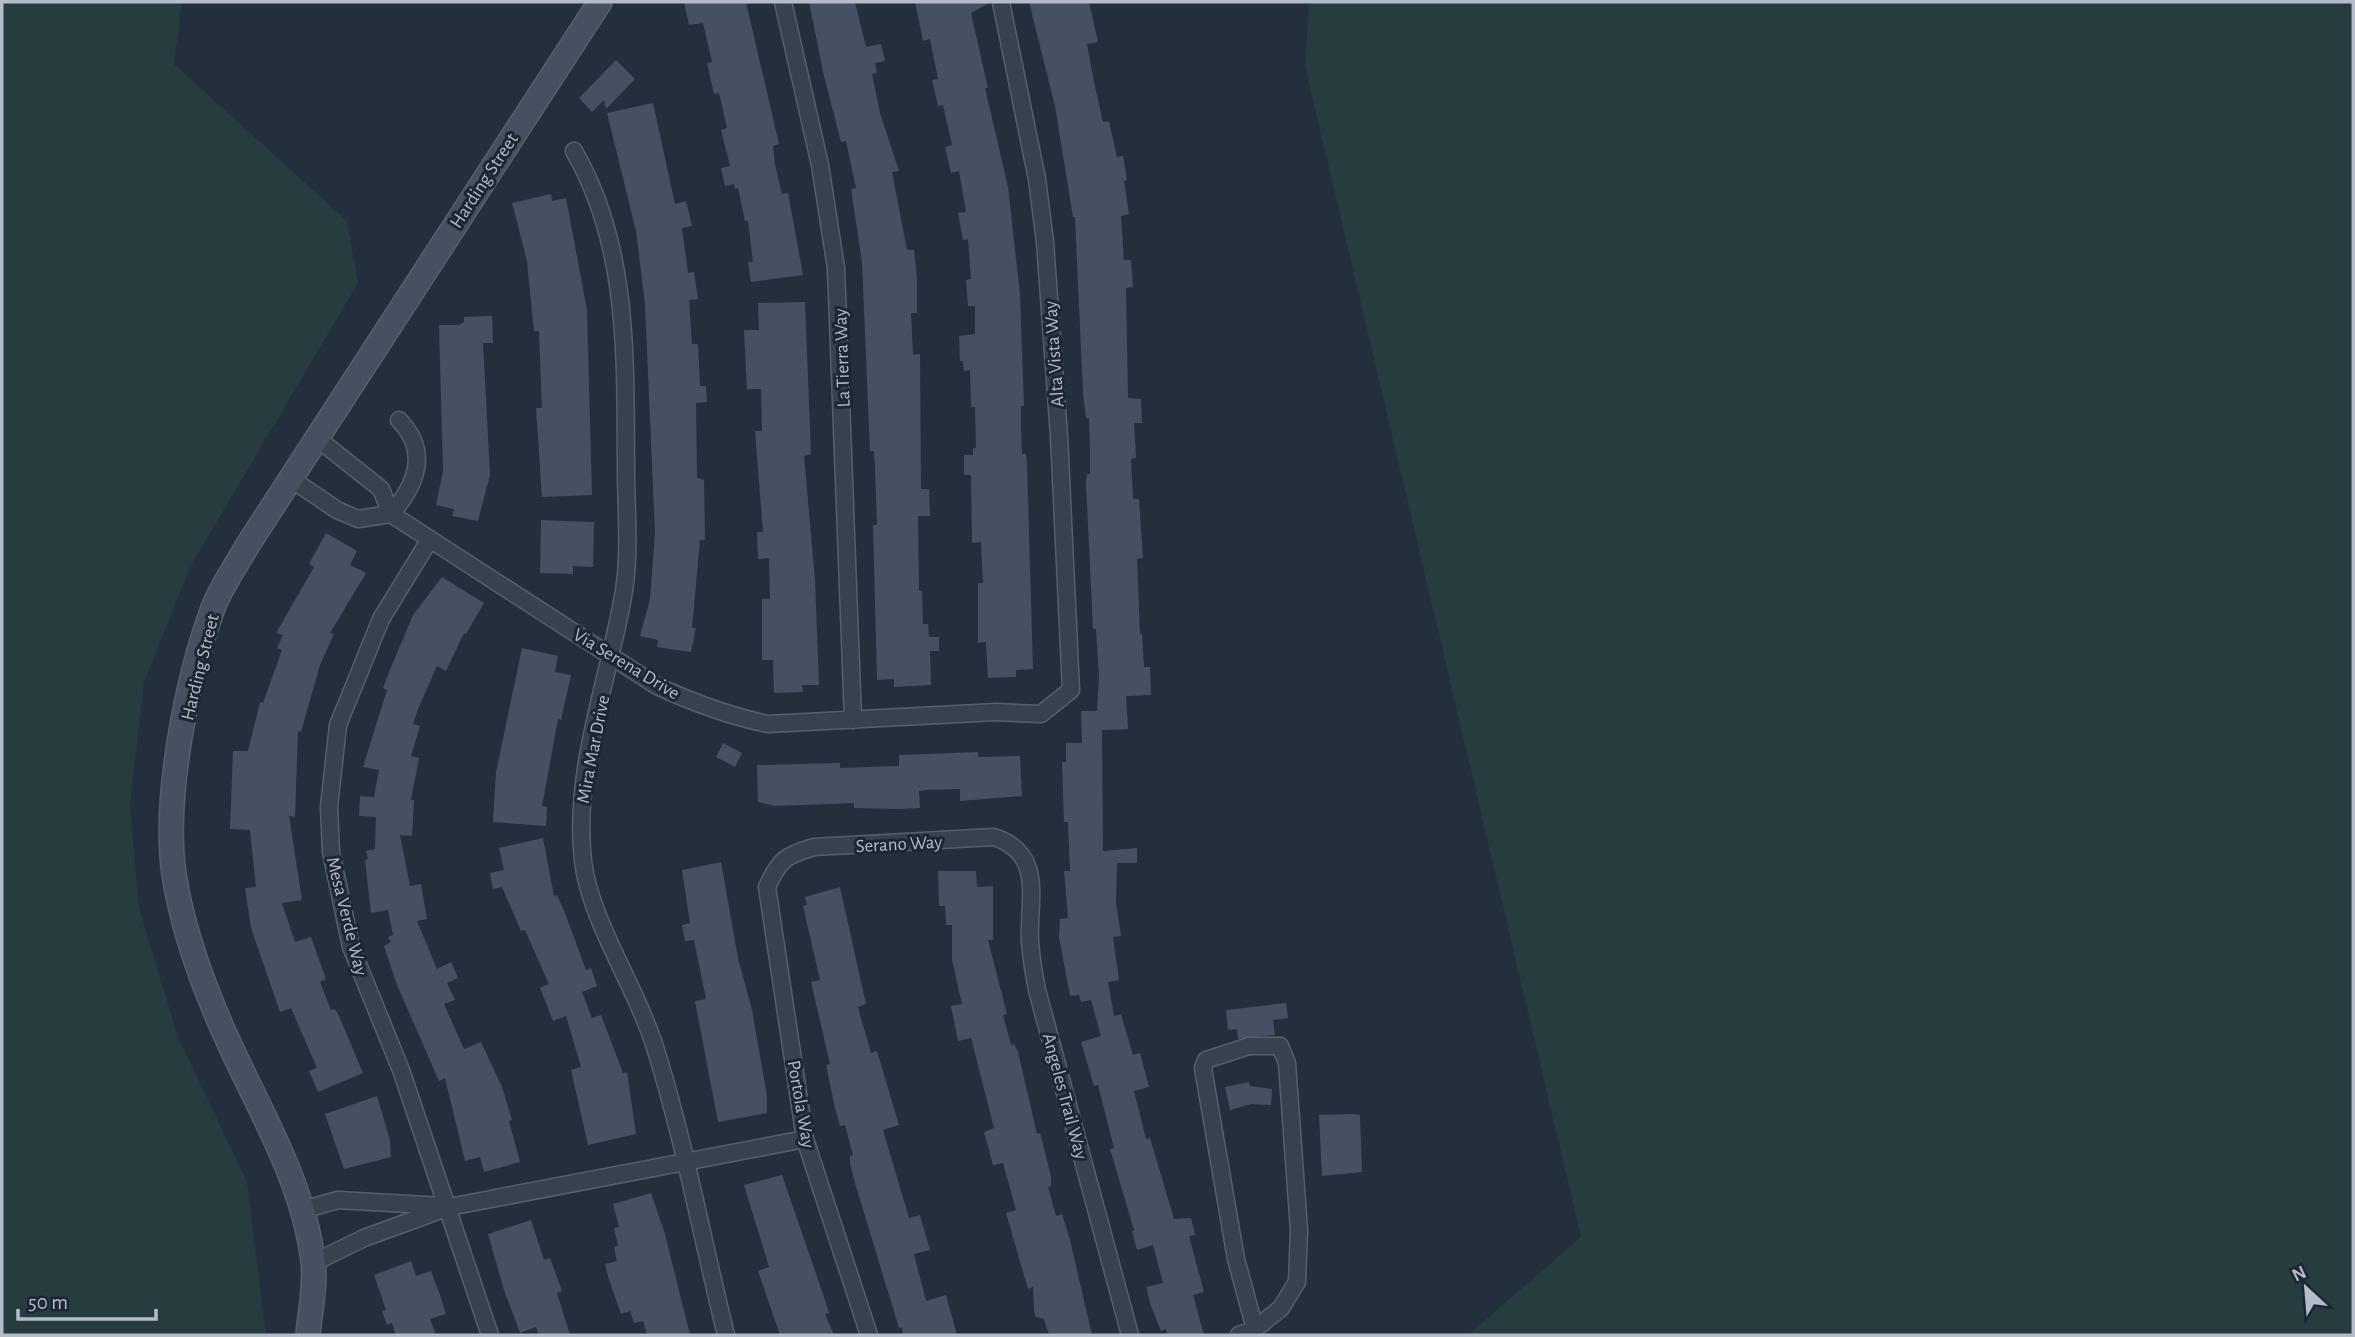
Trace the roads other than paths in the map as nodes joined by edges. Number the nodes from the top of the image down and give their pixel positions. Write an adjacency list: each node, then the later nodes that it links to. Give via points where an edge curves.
1 (600, 2): 6 (street, Harding Street)
2 (782, 2): 12 (street, La Tierra Way, via 820,165 836,268)
3 (1001, 2): 11 (street, Alta Vista Way, via 1045,242 1071,671 1071,690)
4 (574, 151): 10 (street, Mira Mar Drive, via 591,180 616,262 622,315 627,543 623,600)
5 (399, 420): 8 (street, via 416,450 415,471 411,491)
6 (318, 439): 7 (street, Harding Street); 8 (street, Via Serena Drive, via 380,489)
7 (291, 479): 8 (street, via 358,519); 18 (street, Harding Street, via 214,606 177,760 172,825 174,873 190,942 215,1012 265,1117)
8 (391, 514): 9 (street, Via Serena Drive)
9 (430, 539): 10 (street, Via Serena Drive); 17 (street, Mesa Verde Way, via 381,619 351,687 338,725 329,807 331,852 351,947)
10 (610, 655): 12 (street, Via Serena Drive, via 657,686 735,718 768,723); 16 (street, Mira Mar Drive, via 579,811 584,864 594,906 654,1044)
11 (1056, 705): 12 (street, Via Serena Drive, via 1041,714)
12 (853, 720)
13 (1022, 855): 14 (street, Serano Way, via 1012,843 994,837 814,847 790,853); 25 (street, Angeles Trail Way, via 1032,884 1030,940 1037,990)
14 (776, 868): 15 (street, Portola Way, via 767,887)
15 (805, 1139): 16 (street); 24 (street, Portola Way)
16 (684, 1162): 17 (street); 23 (street, Mira Mar Drive)
17 (449, 1207): 18 (street, via 338,1200); 19 (street, via 364,1238); 22 (street, Mesa Verde Way)
18 (302, 1210): 19 (street, Harding Street)
19 (313, 1263): 21 (street, Harding Street)
20 (1255, 1329): 20 (street, via 1236,1259 1203,1068 1206,1060 1249,1046 1280,1046 1287,1063 1299,1230 1297,1282 1281,1308); 26 (street)
21 (307, 1335)
22 (490, 1335)
23 (726, 1335)
24 (869, 1335)
25 (1130, 1335)
26 (1239, 1335)

